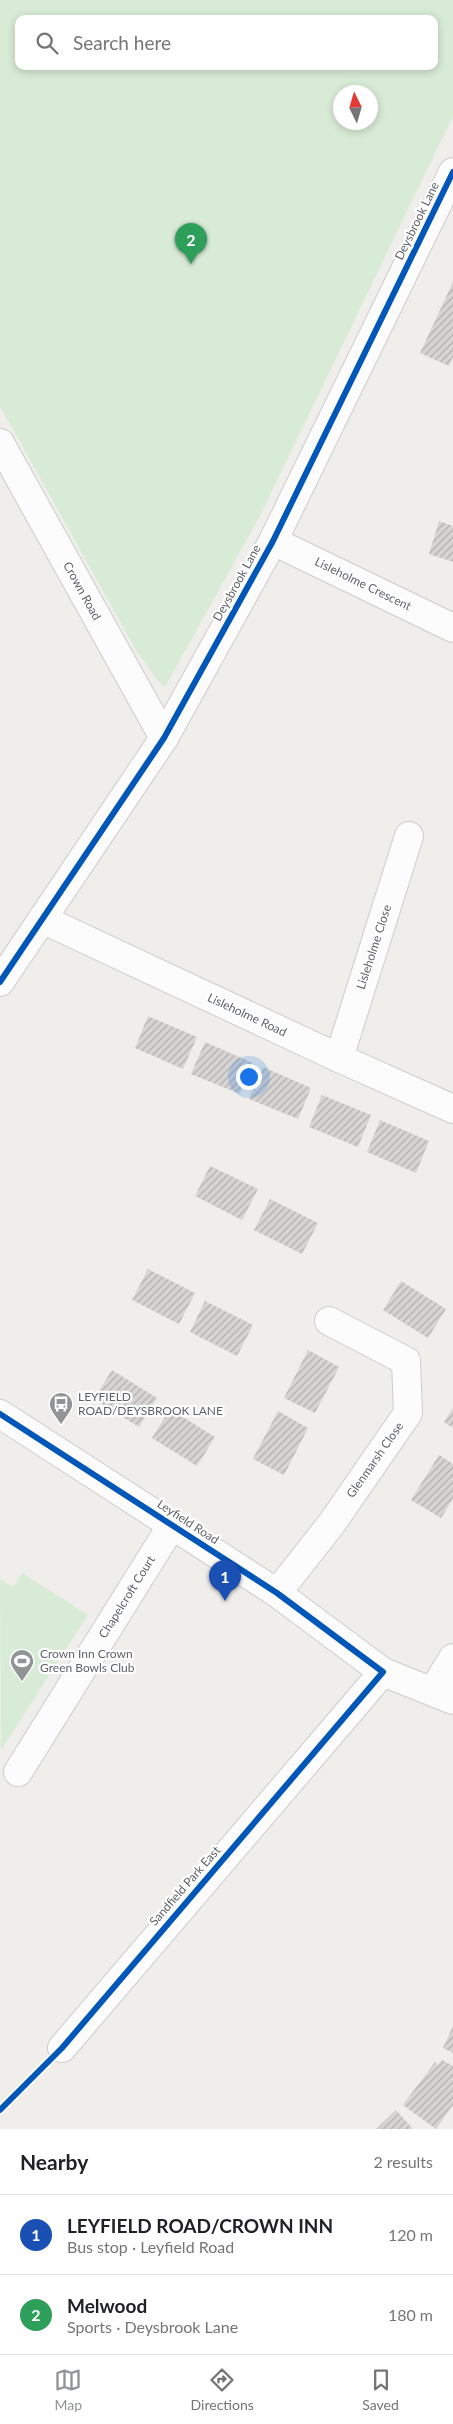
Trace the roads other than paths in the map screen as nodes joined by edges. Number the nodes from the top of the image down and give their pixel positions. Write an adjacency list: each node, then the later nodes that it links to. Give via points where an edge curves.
1 (453, 172): 3 (street, Deysbrook Lane)
2 (0, 443): 5 (street, Crown Road)
3 (273, 541): 4 (street, Lisleholme Crescent); 5 (street, Deysbrook Lane)
4 (453, 628)
5 (164, 738): 7 (street, Deysbrook Lane)
6 (409, 836): 9 (street, Lisleholme Close)
7 (42, 919): 8 (street, Deysbrook Lane); 9 (street, Lisleholme Road)
8 (0, 982)
9 (338, 1058): 10 (street, Lisleholme Road)
10 (453, 1109)
11 (329, 1321): 14 (street, Glenmarsh Close, via 406,1361 408,1413 332,1523)
12 (0, 1414): 13 (street, Leyfield Road)
13 (172, 1525): 14 (street, Leyfield Road); 18 (street, Chapelcroft Court)
14 (277, 1593): 16 (street, Leyfield Road)
15 (453, 1658): 17 (street)
16 (383, 1672): 17 (street, Leyfield Road); 19 (street, Sandfield Park East)
17 (443, 1695)
18 (18, 1772)
19 (62, 2048)

